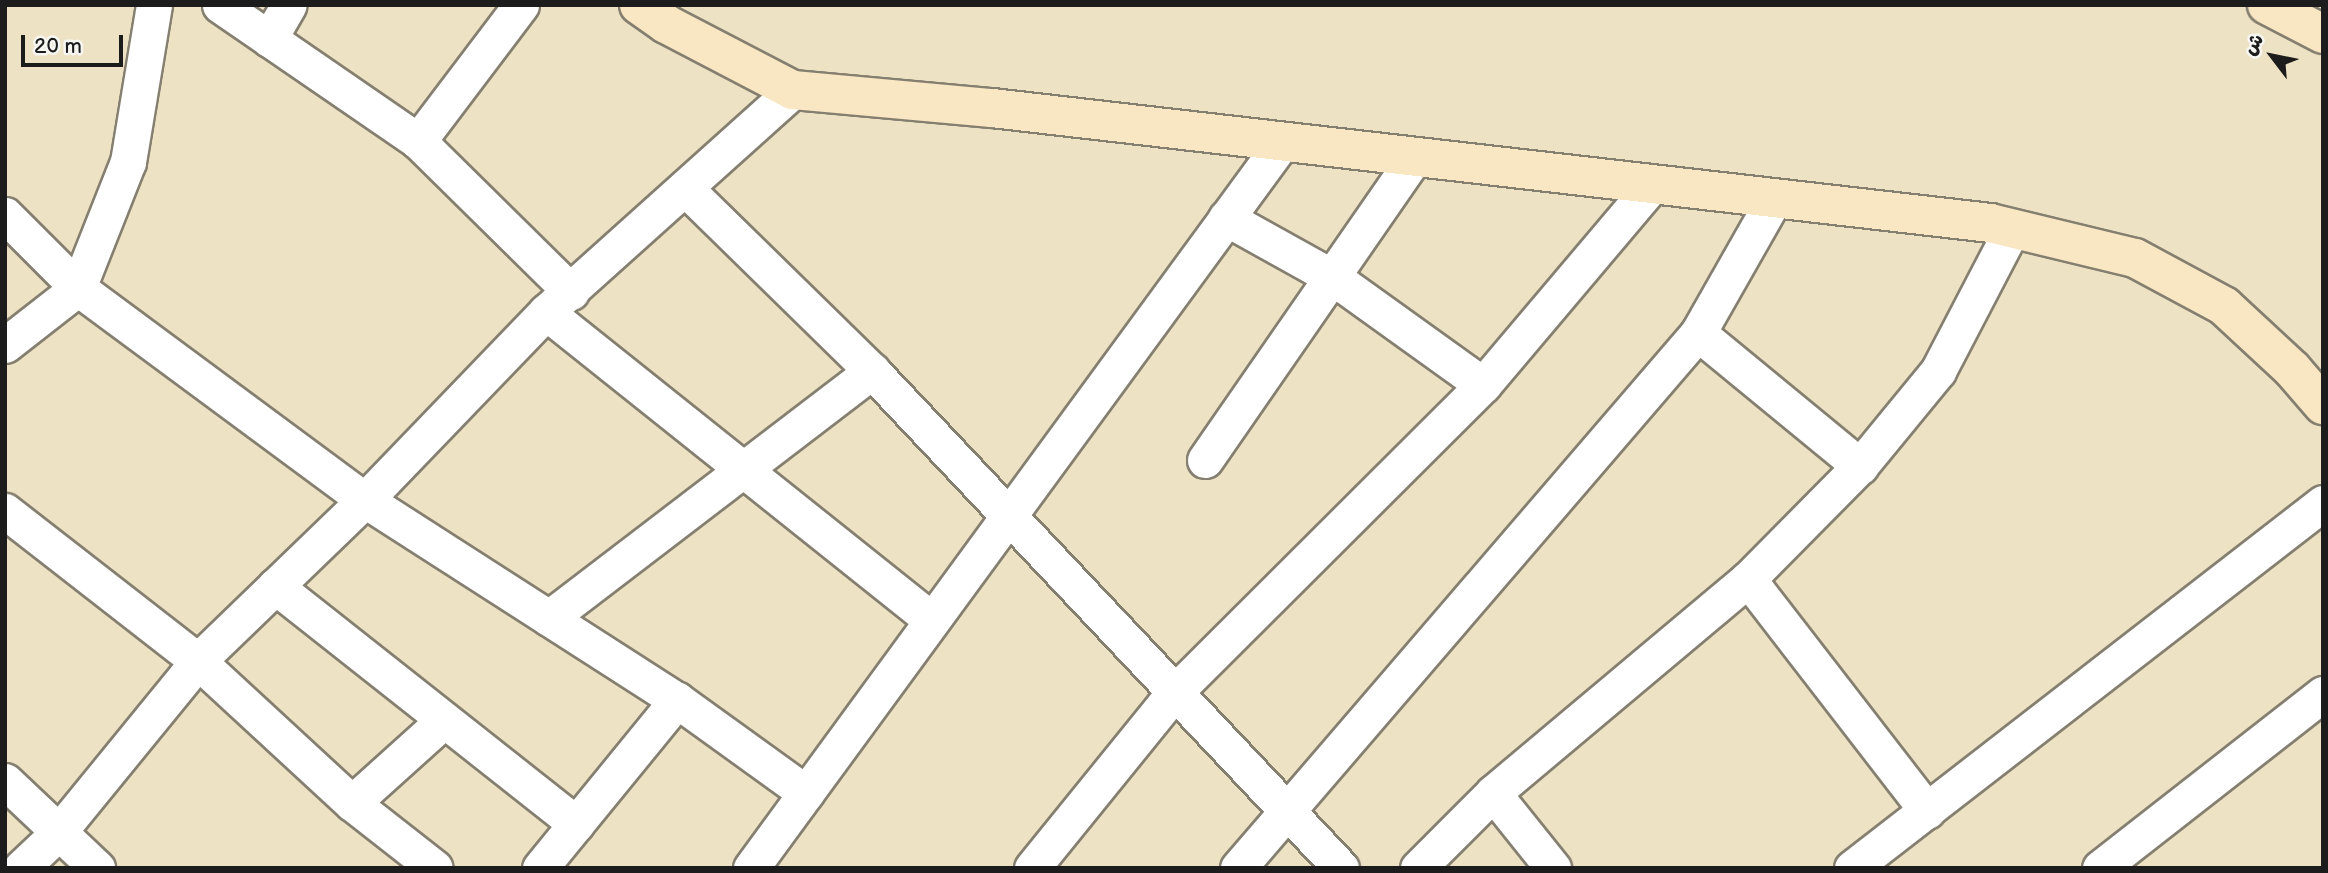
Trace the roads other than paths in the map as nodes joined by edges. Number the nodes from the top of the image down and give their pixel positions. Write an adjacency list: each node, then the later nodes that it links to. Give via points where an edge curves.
1 (155, 5): 20 (street, via 128,162)
2 (220, 5): 8 (street)
3 (289, 5): 8 (street)
4 (521, 5): 10 (street)
5 (639, 5): 9 (street, via 666,24)
6 (2267, 5): 7 (street)
7 (2323, 34)
8 (270, 39): 10 (street)
9 (793, 90): 11 (street); 14 (street)
10 (418, 141): 21 (street)
11 (1283, 141): 12 (street); 17 (street)
12 (1415, 157): 13 (street); 19 (street)
13 (1653, 184): 15 (street); 25 (street)
14 (685, 188): 21 (street); 24 (street)
15 (1774, 199): 18 (street); 22 (street)
16 (5, 215): 20 (street)
17 (1226, 218): 19 (street); 33 (street)
18 (2012, 229): 26 (street, via 2135,258 2224,306 2292,369); 28 (street, via 1938,371)
19 (1334, 278): 25 (street); 27 (street)
20 (78, 288): 23 (street); 30 (street)
21 (558, 302): 29 (street); 30 (street)
22 (1699, 333): 28 (street); 47 (street)
23 (5, 345)
24 (872, 371): 29 (street); 33 (street)
25 (1483, 386): 39 (street)
26 (2323, 405)
27 (1205, 460)
28 (1860, 466): 34 (street)
29 (746, 467): 36 (street); 37 (street)
30 (365, 499): 35 (street); 36 (street)
31 (2323, 503): 48 (street)
32 (5, 511): 38 (street)
33 (1009, 511): 37 (street); 39 (street)
34 (1748, 579): 45 (street); 48 (street)
35 (275, 586): 38 (street); 42 (street)
36 (549, 618): 41 (street)
37 (931, 620): 44 (street)
38 (198, 661): 46 (street); 50 (street)
39 (1173, 694): 47 (street); 56 (street)
40 (2323, 694): 62 (street)
41 (677, 700): 44 (street); 49 (street)
42 (442, 722): 46 (street); 49 (street)
43 (5, 781): 50 (street)
44 (806, 793): 55 (street)
45 (1493, 793): 59 (street); 60 (street)
46 (352, 803): 53 (street)
47 (1286, 810): 57 (street); 58 (street)
48 (1927, 811): 61 (street)
49 (576, 824): 54 (street)
50 (57, 834): 51 (street); 52 (street)
51 (21, 868)
52 (97, 868)
53 (435, 868)
54 (540, 868)
55 (751, 868)
56 (1032, 868)
57 (1238, 868)
58 (1341, 868)
59 (1418, 868)
60 (1553, 868)
61 (1852, 868)
62 (2100, 868)

